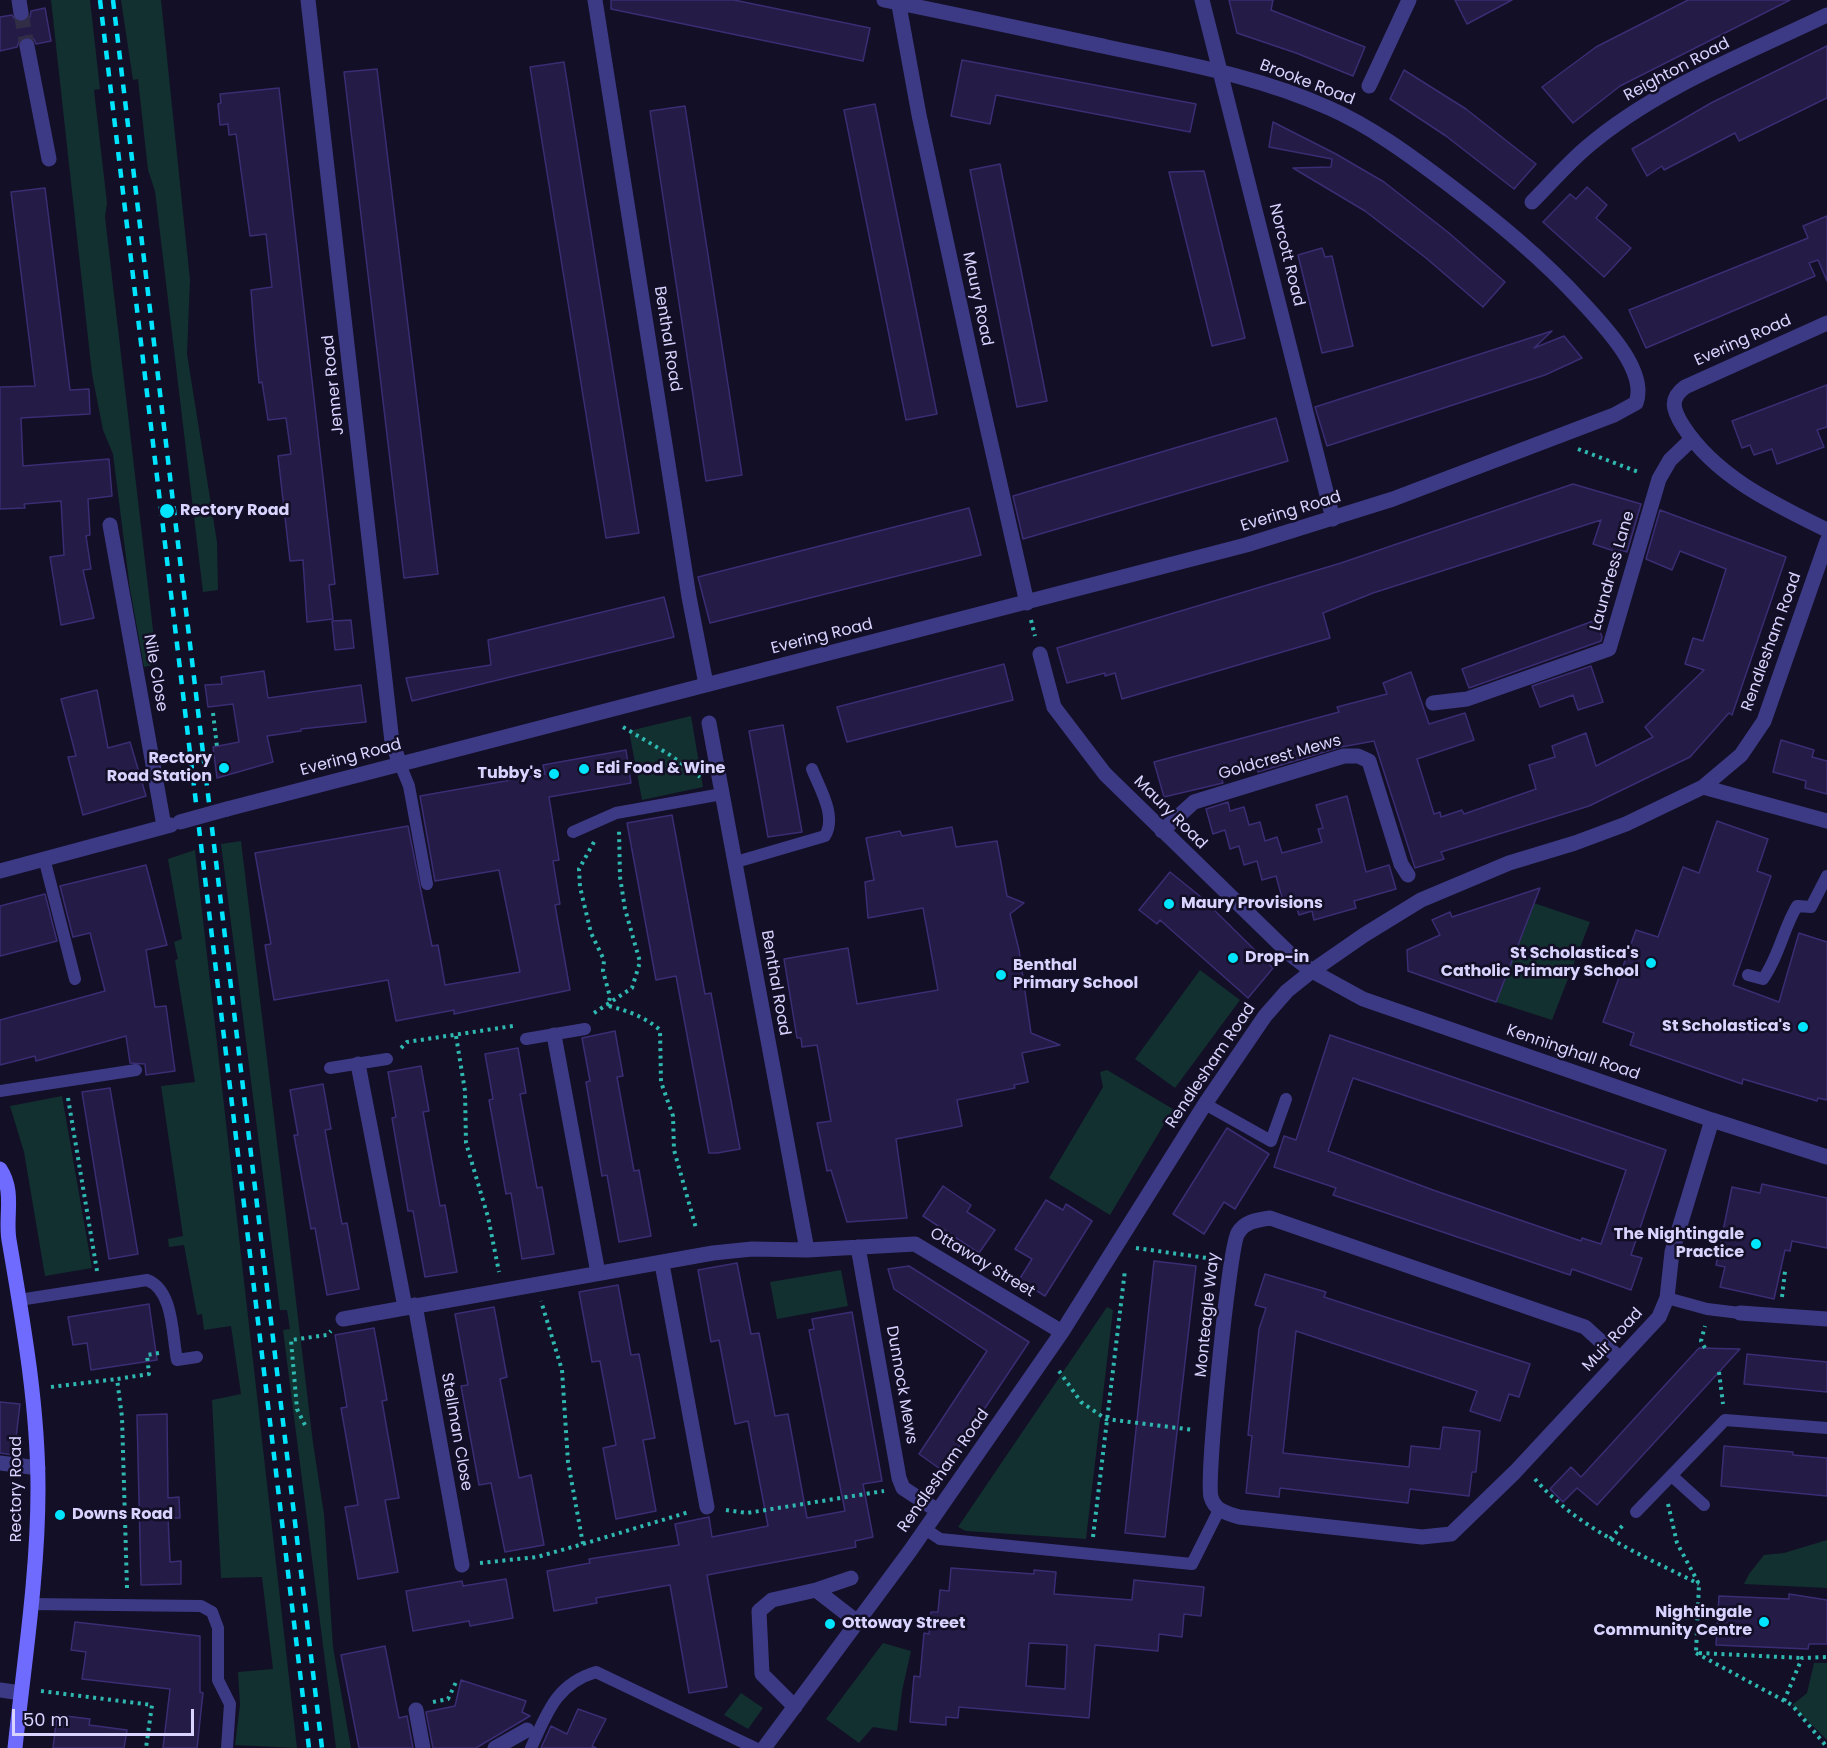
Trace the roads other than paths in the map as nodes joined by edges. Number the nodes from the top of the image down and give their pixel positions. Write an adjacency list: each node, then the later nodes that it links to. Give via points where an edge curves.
1 (308, 0): 24 (street, Jenner Road, via 392,742)
2 (595, 0): 21 (street, Benthal Road)
3 (1202, 0): 8 (street, Norcott Road)
4 (1409, 0): 9 (street)
5 (894, 1): 8 (street, Brooke Road); 19 (street, Maury Road)
6 (1827, 15): 11 (street, Reighton Road, via 1671,91 1626,118 1587,147)
7 (27, 46): 10 (street)
8 (1222, 71): 13 (street, Brooke Road, via 1288,91 1351,118 1413,158 1507,228 1605,327 1635,373); 15 (street, Norcott Road)
9 (1369, 86)
10 (49, 159)
11 (1532, 202)
12 (1827, 323): 14 (street, Evering Road, via 1685,387 1676,395 1674,410)
13 (1638, 399): 15 (street, Evering Road, via 1628,409)
14 (1692, 439): 17 (street, via 1729,475 1782,509); 22 (street, Laundress Lane, via 1659,479 1609,648 1467,699)
15 (1333, 519): 19 (street, Evering Road)
16 (110, 525): 29 (street, Nile Close)
17 (1827, 530)
18 (1827, 541): 26 (street, Rendlesham Road, via 1764,721 1741,755)
19 (1027, 603): 21 (street, Evering Road)
20 (1038, 647): 30 (street, Maury Road, via 1054,707 1105,774)
21 (706, 684): 24 (street, Evering Road)
22 (1433, 703)
23 (709, 723): 27 (street, Benthal Road)
24 (400, 764): 29 (street, Evering Road, bridge); 37 (lane, via 410,786)
25 (812, 769): 33 (lane, via 829,813 830,828 825,836)
26 (1703, 787): 28 (street); 38 (street, Rendlesham Road, via 1626,824 1460,882 1395,915)
27 (722, 794): 31 (lane, via 616,813); 33 (street, Benthal Road)
28 (1827, 821)
29 (164, 826): 32 (street, Evering Road)
30 (1162, 831): 35 (street, Goldcrest Mews, via 1194,802 1344,756 1358,756 1370,761 1401,864); 38 (street, Maury Road, via 1277,943)
31 (573, 832)
32 (44, 858): 34 (street, Evering Road); 40 (lane)
33 (736, 862): 56 (street, Benthal Road)
34 (0, 871)
35 (1408, 875)
36 (1827, 876): 39 (lane, via 1811,907 1797,906 1787,922 1773,965 1763,979)
37 (427, 884)
38 (1312, 971): 50 (street, Rendlesham Road, via 1265,1016); 51 (street, Kenninghall Road, via 1363,999)
39 (1748, 975)
40 (75, 980)
41 (585, 1029): 42 (lane)
42 (554, 1035): 43 (lane); 58 (street)
43 (526, 1039)
44 (387, 1059): 45 (lane)
45 (358, 1064): 46 (lane); 61 (street, Stellman Close)
46 (330, 1068)
47 (136, 1070): 48 (lane)
48 (0, 1091)
49 (1286, 1099): 50 (lane, via 1271,1141)
50 (1205, 1104): 65 (street, Rendlesham Road)
51 (1712, 1120): 52 (street, Kenninghall Road); 59 (street, Muir Road, via 1672,1252)
52 (1827, 1157)
53 (0, 1169): 54 (street, Rectory Road, via 10,1202)
54 (4, 1226): 60 (street, Rectory Road)
55 (858, 1247): 56 (street, Ottaway Street); 65 (street, Ottaway Street, via 915,1244); 74 (street, Dunnock Mews, via 903,1488)
56 (807, 1250): 57 (street, via 752,1249)
57 (662, 1264): 58 (street); 73 (street)
58 (598, 1273): 61 (street)
59 (1667, 1298): 62 (lane); 67 (street, Muir Road, via 1659,1317)
60 (20, 1300): 66 (lane, via 139,1279 157,1286 166,1299 177,1360); 70 (street, Rectory Road)
61 (410, 1306): 63 (street); 78 (street, Stellman Close)
62 (1740, 1313): 64 (street)
63 (343, 1319)
64 (1827, 1319)
65 (1062, 1332): 74 (street, Rendlesham Road)
66 (197, 1357)
67 (1620, 1359): 75 (street, Muir Road, via 1451,1534 1422,1538 1239,1517); 75 (street, Monteagle Way, via 1586,1327 1270,1218 1251,1221 1238,1233 1232,1261 1213,1432 1210,1490)
68 (1827, 1428): 71 (lane, via 1725,1420)
69 (0, 1463): 70 (street)
70 (38, 1468): 81 (street, Rectory Road)
71 (1668, 1480): 72 (lane); 76 (lane)
72 (1704, 1505)
73 (707, 1507)
74 (938, 1510): 77 (street, Rendlesham Road)
75 (1219, 1510): 77 (lane, via 1192,1564 940,1539)
76 (1635, 1512)
77 (925, 1529): 82 (street, Rendlesham Road)
78 (462, 1565)
79 (851, 1578): 80 (street)
80 (816, 1590): 82 (street); 86 (street, via 771,1600 759,1611 762,1674)
81 (30, 1604): 84 (street, Rectory Road); 89 (lane, via 201,1606 212,1612 218,1628 218,1680 230,1704)
82 (856, 1621): 86 (street, Rendlesham Road)
83 (0, 1690): 84 (street)
84 (21, 1693): 88 (street, Rectory Road)
85 (423, 1706): 90 (street)
86 (795, 1707): 94 (street, Rendlesham Road)
87 (527, 1730): 91 (street)
88 (15, 1748)
89 (227, 1748)
90 (423, 1748)
91 (495, 1748)
92 (531, 1748): 93 (lane, via 550,1707 575,1678 596,1671)
93 (755, 1748)
94 (764, 1748)

